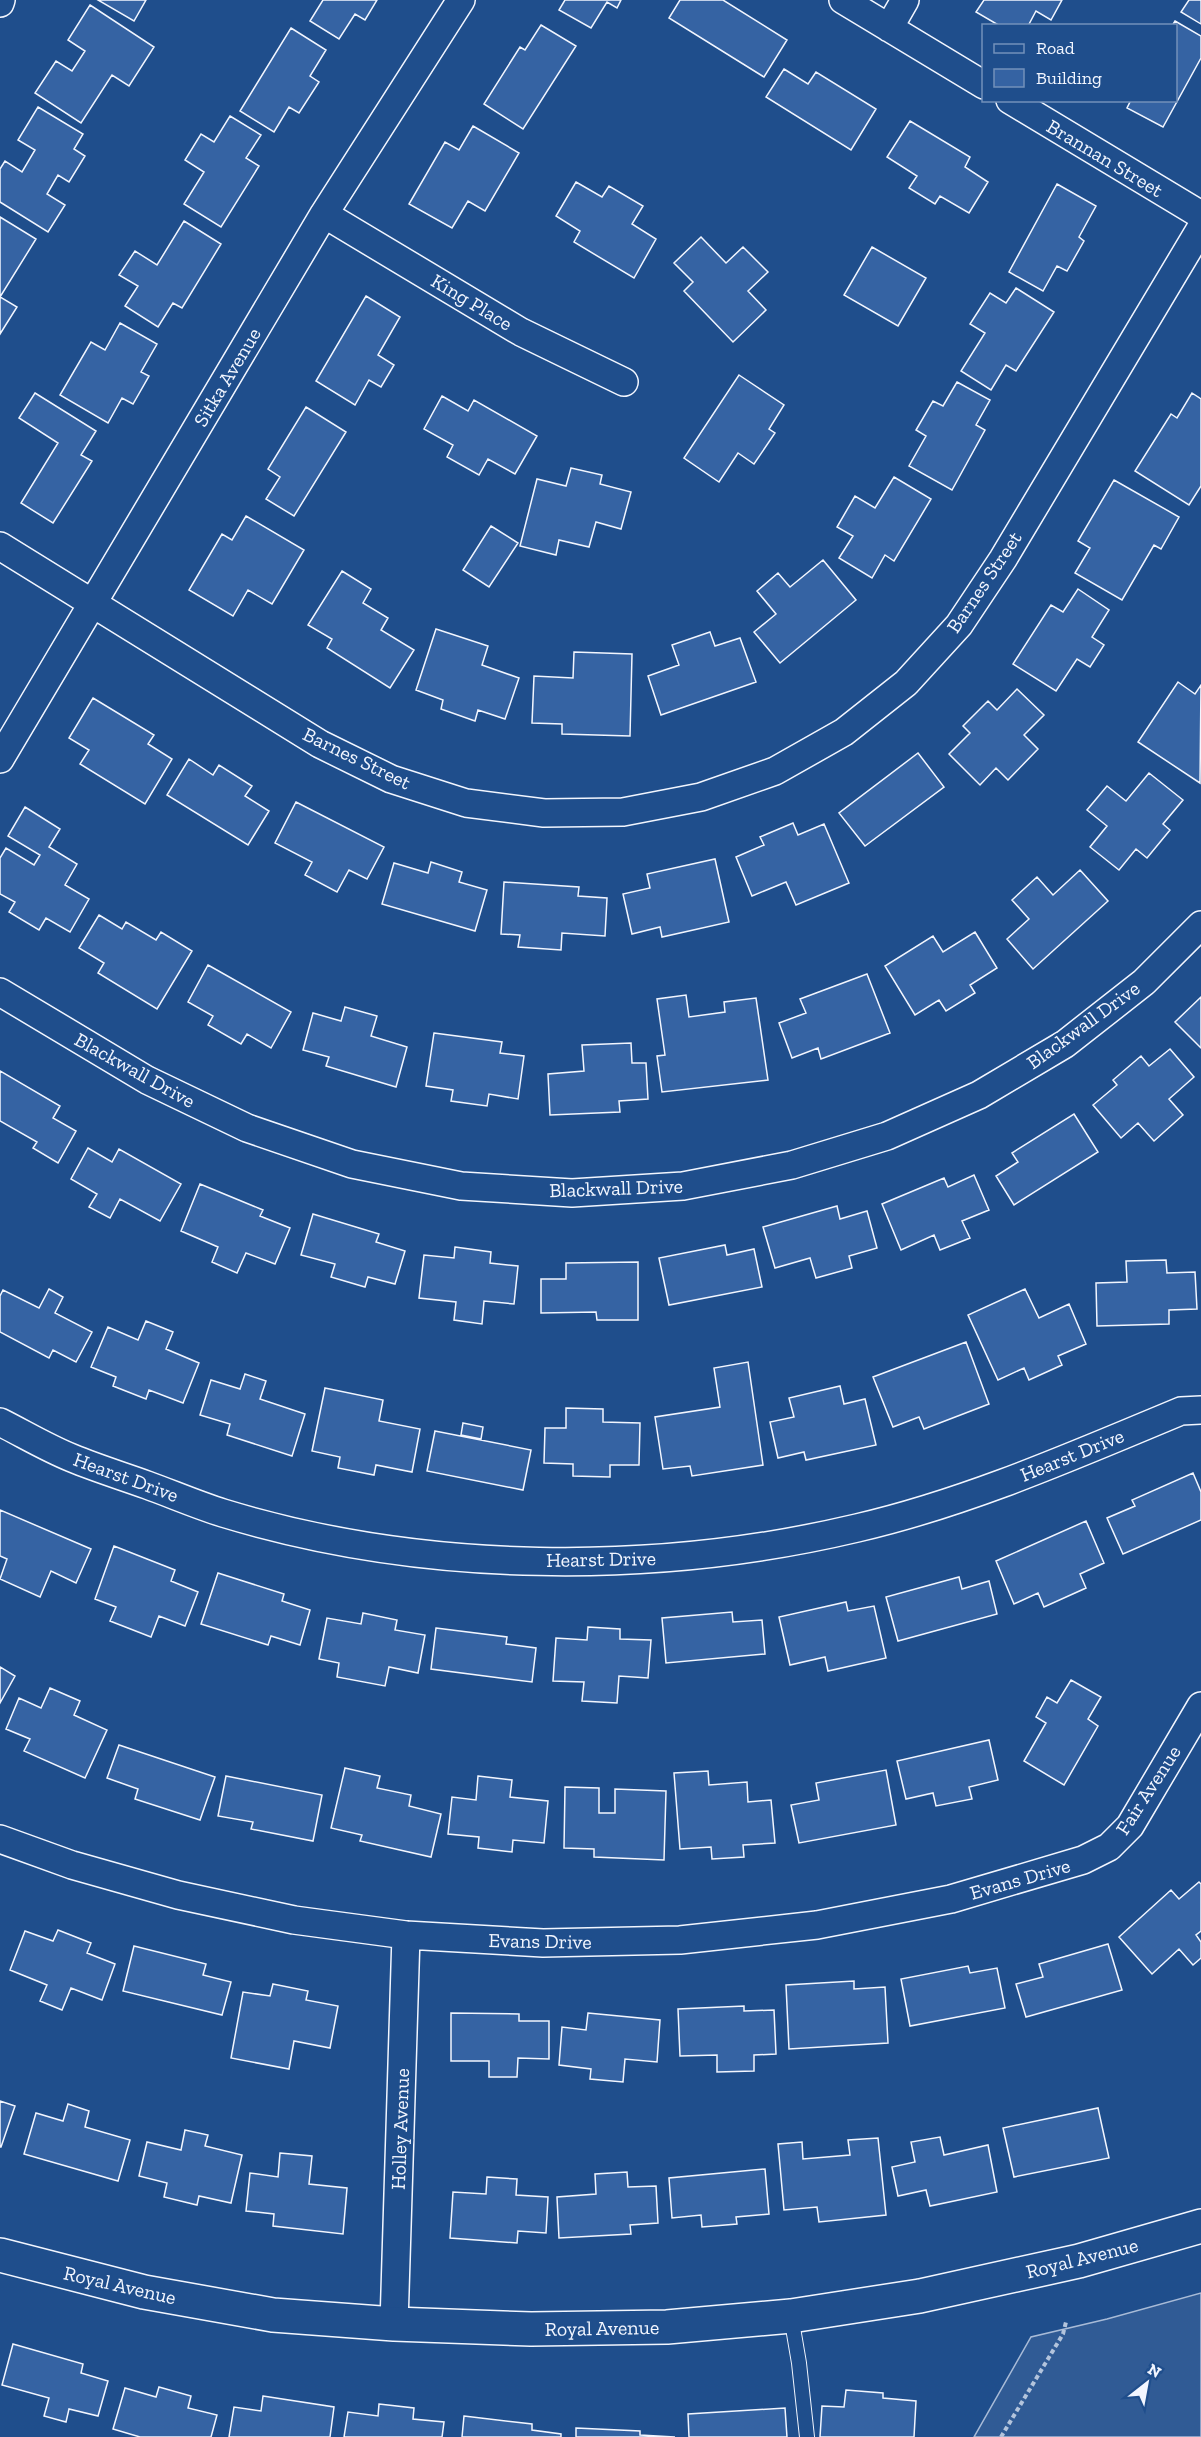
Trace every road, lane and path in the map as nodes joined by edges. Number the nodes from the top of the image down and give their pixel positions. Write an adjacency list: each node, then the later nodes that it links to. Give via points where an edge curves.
1 (461, 0): 7 (street, Sitka Avenue)
2 (843, 0): 4 (street)
3 (905, 0): 4 (street)
4 (889, 28): 5 (street)
5 (982, 84)
6 (1013, 102): 8 (street, Brannan Street)
7 (324, 214): 10 (street, King Place, via 521,332); 12 (street, Sitka Avenue)
8 (1201, 215)
9 (1201, 228): 12 (street, Barnes Street, via 1009,549 959,625 906,683 844,732 775,771 701,797 623,812 544,813 466,803 391,779 320,744)
10 (624, 382)
11 (0, 546): 12 (street, Barnes Street)
12 (93, 602): 13 (street, Sitka Avenue)
13 (0, 759)
14 (1201, 926): 15 (street, Blackwall Drive, via 1144,982 1065,1044 979,1095 888,1136 792,1166 693,1184 572,1193 461,1186 352,1164 247,1128 147,1080)
15 (0, 992)
16 (1201, 1410): 17 (street, Hearst Drive, via 1181,1411 1035,1472 947,1503 857,1528 766,1546 674,1557 573,1562 480,1559 304,1534 222,1513 72,1458)
17 (0, 1422)
18 (1201, 1706): 20 (street, Fair Avenue, via 1130,1826 1109,1847)
19 (0, 1839): 21 (street, Evans Drive, via 72,1865 178,1895 294,1920)
20 (1083, 1860): 21 (street, Evans Drive, via 951,1899 817,1925 680,1940 543,1943)
21 (406, 1935): 26 (street, Holley Avenue)
22 (1201, 2226): 24 (main road, Royal Avenue, via 1057,2266 920,2296)
23 (0, 2255): 26 (main road, Royal Avenue, via 144,2292 273,2315)
24 (790, 2316): 26 (main road, Royal Avenue, via 644,2327 531,2329); 27 (lane)
25 (1066, 2322): 28 (path, via 1063,2334)
26 (394, 2324)
27 (807, 2437)
28 (1001, 2437)

